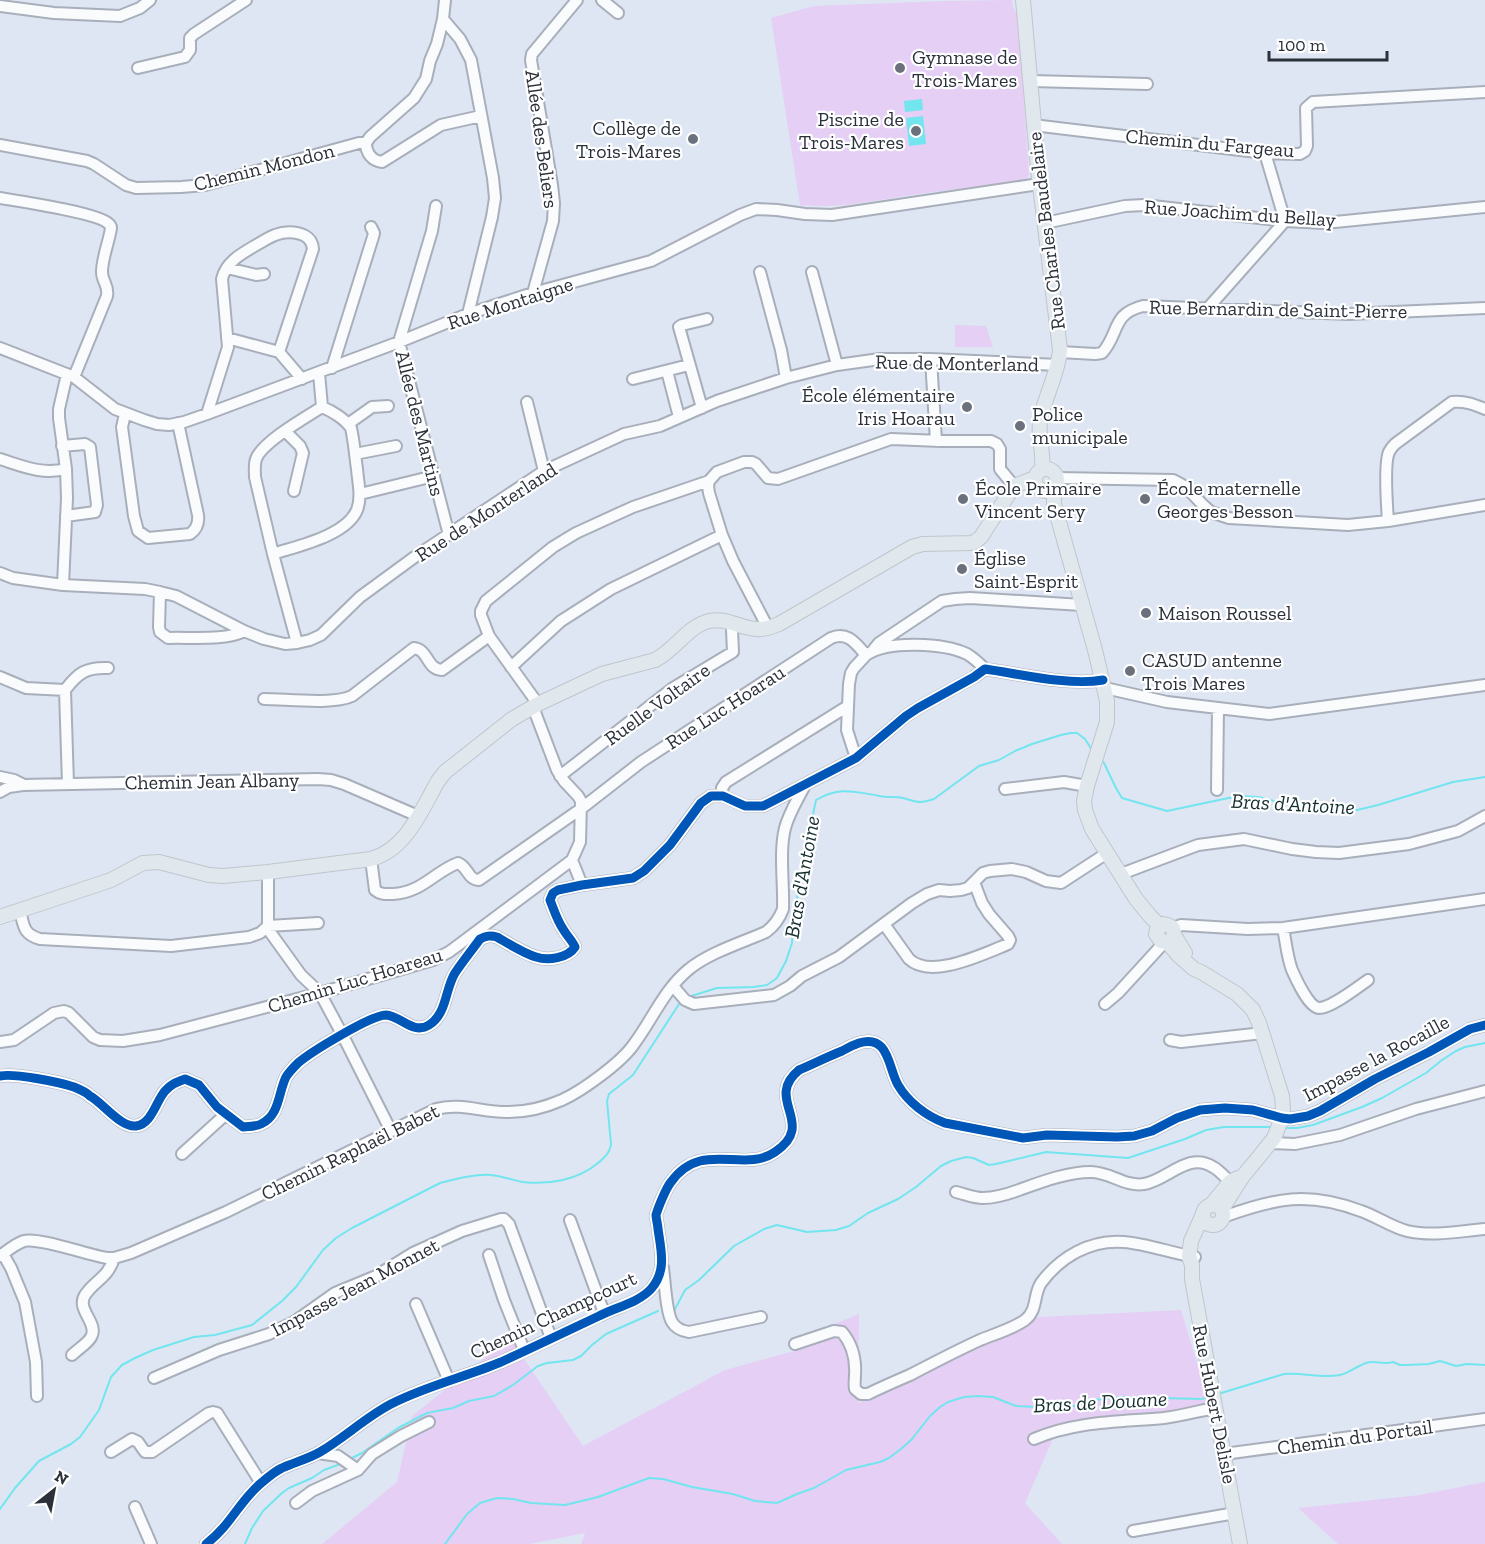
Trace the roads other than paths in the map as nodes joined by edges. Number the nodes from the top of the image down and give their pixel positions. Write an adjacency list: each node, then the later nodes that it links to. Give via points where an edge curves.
1 (150, 0): 7 (street, via 120,16)
2 (246, 0): 10 (street, via 194,34 185,57)
3 (445, 0): 9 (street)
4 (577, 0): 30 (street, Allée des Beliers, via 531,60 554,203 553,221)
5 (602, 0): 8 (street)
6 (1023, 0): 11 (main road, Rue Charles Baudelaire)
7 (0, 6)
8 (618, 13)
9 (443, 19): 14 (street, via 471,60); 16 (street, via 420,90)
10 (138, 68)
11 (1030, 81): 12 (street); 15 (main road, Rue Charles Baudelaire)
12 (1147, 84)
13 (1485, 92): 18 (street, Chemin du Fargeau, via 1313,102 1305,112 1305,151)
14 (481, 116): 16 (street, via 441,125 382,162 369,154); 33 (street, via 495,198)
15 (1033, 125): 18 (street, Chemin du Fargeau); 19 (main road, Rue Charles Baudelaire)
16 (366, 143): 17 (street, Chemin Mondon, via 205,185 159,188 126,185 87,161)
17 (0, 145)
18 (1265, 153): 23 (street)
19 (1040, 184): 24 (main road, Rue Charles Baudelaire); 30 (street, Rue Montaigne, via 832,215 756,209 651,261)
20 (0, 198): 46 (street, via 101,219 111,228 102,269 107,297)
21 (436, 206): 36 (street, Allée des Martins)
22 (1485, 207): 23 (street, Rue Joachim du Bellay, via 1325,223)
23 (1285, 221): 24 (street, Rue Joachim du Bellay, via 1125,206); 31 (street)
24 (1045, 223): 40 (main road, Rue Charles Baudelaire)
25 (371, 227): 43 (street, via 373,237)
26 (227, 268): 29 (street); 35 (street, via 222,279); 38 (street, via 239,255 275,235 304,235 312,242)
27 (760, 272): 47 (street)
28 (813, 272): 42 (street)
29 (264, 274)
30 (533, 293): 33 (street, Rue Montaigne)
31 (1208, 308): 32 (street, Rue Bernardin de Saint-Pierre, via 1349,314); 40 (street, Rue Bernardin de Saint-Pierre, via 1133,308 1120,318 1102,353)
32 (1485, 308)
33 (468, 314): 36 (street, Rue Montaigne)
34 (707, 319): 41 (street, via 679,327)
35 (227, 338): 38 (street); 56 (street, via 228,347)
36 (399, 342): 43 (street, Rue Montaigne); 68 (street, Allée des Martins)
37 (0, 348): 46 (street, Rue Montaigne)
38 (279, 352): 48 (street)
39 (931, 359): 40 (street, Rue de Monterland); 42 (street, Rue de Monterland, via 880,359); 61 (street)
40 (1059, 359): 69 (main road, Rue Charles Baudelaire, via 1040,423)
41 (689, 365): 44 (street); 53 (street)
42 (837, 366): 47 (street, Rue de Monterland)
43 (332, 368): 45 (street, Rue Montaigne)
44 (667, 370): 49 (street); 57 (street)
45 (319, 373): 48 (street, Rue Montaigne); 52 (street)
46 (71, 376): 55 (street, Rue Montaigne); 62 (street, via 59,409)
47 (786, 378): 53 (street, Rue de Monterland)
48 (302, 379): 56 (street, Rue Montaigne)
49 (633, 379)
50 (527, 402): 67 (street)
51 (388, 406): 59 (street, via 372,407)
52 (322, 407): 59 (street); 60 (street)
53 (702, 408): 57 (street, Rue de Monterland)
54 (1485, 409): 75 (street, via 1472,403 1452,402 1395,444 1388,455)
55 (125, 414): 58 (street, Rue Montaigne, via 157,424); 58 (street, via 122,427 134,516 138,531 148,538 190,534 197,526)
56 (207, 414): 58 (street, Rue Montaigne)
57 (679, 417): 67 (street, Rue de Monterland, via 624,434)
58 (178, 423)
59 (348, 424): 64 (street)
60 (285, 431): 71 (street, via 303,453); 78 (street, via 259,453 254,466)
61 (936, 441): 69 (street, via 991,441 1000,449 1000,469); 70 (street, via 891,439 771,479 748,461 717,472)
62 (62, 446): 66 (street); 74 (street, via 90,447 97,505 95,512)
63 (396, 446): 64 (street)
64 (355, 454): 72 (street)
65 (0, 459): 66 (street, via 38,471)
66 (66, 469): 74 (street)
67 (544, 471): 76 (street, Rue de Monterland)
68 (434, 476): 72 (street); 76 (street, Allée des Martins)
69 (1040, 478): 75 (street, via 1173,480 1186,487 1210,512 1229,518 1348,525); 82 (main road, Rue Charles Baudelaire, via 1054,504); 84 (main road, via 1010,492 976,542 912,547)
70 (710, 481): 77 (street, via 709,493); 86 (street, via 613,516 576,532 553,548 486,601 481,615)
71 (294, 491)
72 (360, 494): 78 (street, via 356,512 341,528)
73 (1485, 505): 75 (street)
74 (66, 516): 80 (street)
75 (1388, 522)
76 (449, 535): 87 (street, Rue de Monterland, via 360,597 321,635)
77 (722, 536): 84 (street); 89 (street, via 611,589 561,621)
78 (273, 554): 87 (street)
79 (0, 573): 80 (street)
80 (63, 585): 81 (street)
81 (160, 592): 85 (street, via 176,596); 85 (street, via 159,627 168,638 227,637)
82 (1082, 604): 88 (street, via 947,599); 93 (main road, Rue Charles Baudelaire)
83 (734, 624): 84 (main road); 97 (main road, via 721,620 703,623 663,657 603,674); 101 (street, Ruelle Voltaire, via 733,652 673,688)
84 (768, 628)
85 (244, 631): 87 (street, via 276,642)
86 (489, 636): 89 (street); 96 (street, via 440,670 431,665 422,650 414,648 345,699)
87 (297, 643)
88 (869, 653): 91 (street, via 880,648 940,647 968,654); 98 (street, via 851,673); 111 (street, Rue Luc Hoarau, via 845,636 831,638 640,762)
89 (511, 667): 97 (street)
90 (108, 668): 95 (street, via 85,671)
91 (985, 669): 93 (street); 100 (street, via 918,708)
92 (0, 677): 95 (street, via 26,688)
93 (1104, 684): 99 (street, via 1167,702); 106 (main road, Rue Charles Baudelaire, via 1107,722)
94 (1485, 685): 99 (street, via 1269,714)
95 (65, 690): 104 (street)
96 (264, 699)
97 (536, 706): 101 (street); 112 (main road, via 512,719 445,772)
98 (848, 706): 100 (street, via 847,730); 110 (street, via 726,782)
99 (1218, 708): 108 (street)
100 (856, 758): 105 (street)
101 (560, 776): 111 (street, via 578,796)
102 (0, 777): 103 (street)
103 (23, 784): 104 (street, Chemin Jean Albany); 109 (street, Chemin Jean Albany)
104 (68, 784): 112 (street, Chemin Jean Albany, via 318,779 344,784)
105 (806, 785): 110 (street, via 763,806 745,806); 130 (street, Chemin Raphaël Babet, via 784,831 780,918 765,932 706,958)
106 (1087, 786): 107 (street, via 1064,782); 114 (main road, Rue Charles Baudelaire, via 1084,801 1088,821)
107 (1005, 789)
108 (1217, 790)
109 (0, 792)
110 (723, 796): 120 (street, via 711,796 701,803 670,845 633,878)
111 (582, 808): 115 (street, Rue Luc Hoarau, via 480,880 471,878 458,863 413,890 381,894 375,890); 116 (street, via 580,843)
112 (418, 816): 115 (main road, via 402,840)
113 (1485, 816): 118 (street, via 1458,831 1409,844 1339,853 1244,839 1198,845)
114 (1107, 853): 118 (main road, Rue Charles Baudelaire); 119 (street, via 1061,883 1012,869 983,873)
115 (371, 859): 117 (main road)
116 (572, 860): 120 (street); 131 (street, Chemin Luc Hoareau, via 441,956)
117 (268, 872): 122 (main road, via 223,876 150,862 111,880); 126 (street)
118 (1121, 874): 128 (main road, Rue Charles Baudelaire)
119 (974, 882): 125 (street, via 962,890 927,894); 125 (street, via 982,903 1008,936 1008,944 952,964 924,968 909,959)
120 (582, 885): 135 (street, via 558,890 550,900 562,928 574,943 571,953 536,958 497,937 484,937 454,974 440,1012 430,1024 413,1027 383,1015)
121 (1485, 899): 127 (street)
122 (20, 911): 123 (main road); 126 (street, via 25,930 40,939 171,946 249,937)
123 (0, 917)
124 (318, 923): 126 (street)
125 (884, 924): 130 (street, via 839,957 774,995 694,1004)
126 (268, 926): 131 (street, via 300,975)
127 (1283, 928): 128 (street, via 1181,926); 129 (street, via 1292,969 1315,1007 1342,999)
128 (1166, 934): 132 (street, via 1161,946); 134 (main road, Rue Hubert Delisle, via 1201,972 1249,1005)
129 (1368, 980)
130 (672, 986): 142 (street, Chemin Raphaël Babet, via 633,1046 610,1069 564,1099 539,1108 508,1112 448,1106)
131 (320, 993): 135 (street); 137 (street, Chemin Luc Hoareau, via 123,1041 93,1037 69,1013 59,1012 14,1040)
132 (1105, 1004)
133 (1485, 1025): 141 (street, Impasse la Rocaille, via 1470,1029 1320,1111)
134 (1263, 1033): 136 (street); 141 (main road, Rue Hubert Delisle, via 1282,1096)
135 (342, 1034): 140 (street, via 296,1065 286,1077 273,1114 261,1125 243,1127); 142 (street)
136 (1170, 1040)
137 (0, 1042)
138 (0, 1076): 140 (street, via 75,1087 125,1124 135,1126 150,1117 171,1085 185,1080 198,1085)
139 (1485, 1091): 143 (street, via 1416,1108 1340,1135 1295,1144)
140 (226, 1114): 144 (street)
141 (1281, 1120): 143 (main road, Rue Hubert Delisle); 154 (street, Chemin Champcourt, via 1253,1110 1225,1108 1200,1110 1134,1136 1023,1138 934,1119 898,1085 883,1048 875,1043 860,1043 791,1076 785,1097 792,1132 773,1154 755,1159 705,1159 689,1165 670,1183 656,1216)
142 (391, 1131): 152 (street, Chemin Raphaël Babet, via 226,1212)
143 (1272, 1140): 145 (main road, Rue Hubert Delisle)
144 (182, 1154)
145 (1237, 1179): 146 (street, via 1198,1162 1145,1184 1130,1184 1111,1175 1091,1172 1058,1177 999,1196 982,1198); 147 (main road, Rue Hubert Delisle)
146 (956, 1192)
147 (1214, 1214): 149 (street, via 1308,1198 1361,1211 1406,1231 1432,1234); 153 (main road, Rue Hubert Delisle, via 1191,1241)
148 (570, 1220): 156 (street)
149 (1485, 1229)
150 (2, 1255): 152 (street, Chemin Raphaël Babet, via 28,1240); 164 (street, Chemin Raphaël Babet, via 25,1302 36,1362)
151 (489, 1255): 160 (street)
152 (114, 1258): 161 (street, via 111,1269 84,1296 82,1305 93,1330 92,1337)
153 (1192, 1259): 159 (street, via 1122,1242 1083,1249 1063,1260 1040,1284 1034,1309 1024,1321 868,1394 855,1389 853,1354 842,1332); 165 (main road, Rue Hubert Delisle, via 1192,1280)
154 (663, 1268): 156 (street, Chemin Champcourt, via 651,1289); 157 (street, via 671,1320 683,1332)
155 (416, 1304): 163 (street)
156 (604, 1313): 158 (street, Chemin Champcourt)
157 (760, 1317)
158 (551, 1338): 160 (street, Chemin Champcourt); 162 (street, Impasse Jean Monnet, via 509,1224 501,1219 413,1252 269,1334)
159 (795, 1344)
160 (524, 1350): 163 (street, Chemin Champcourt)
161 (72, 1355)
162 (154, 1378)
163 (449, 1381): 170 (street, Chemin Champcourt, via 390,1405)
164 (37, 1396)
165 (1215, 1406): 168 (street, via 1167,1417 1053,1431); 171 (main road, Rue Hubert Delisle)
166 (1485, 1419): 171 (street, Chemin du Portail)
167 (429, 1422): 172 (street, via 372,1454)
168 (1034, 1439)
169 (111, 1452): 173 (street, via 132,1439 145,1452 152,1452 213,1412)
170 (318, 1453): 172 (street, via 338,1456); 173 (street, Chemin Champcourt, via 281,1468)
171 (1224, 1454): 176 (main road, Rue Hubert Delisle)
172 (358, 1470): 174 (street, via 312,1491)
173 (261, 1483): 179 (street, Chemin Champcourt, via 224,1529)
174 (296, 1503)
175 (135, 1508): 178 (street)
176 (1235, 1513): 177 (street); 180 (main road, Rue Hubert Delisle)
177 (1133, 1531)
178 (151, 1544)
179 (206, 1544)
180 (1240, 1544)

